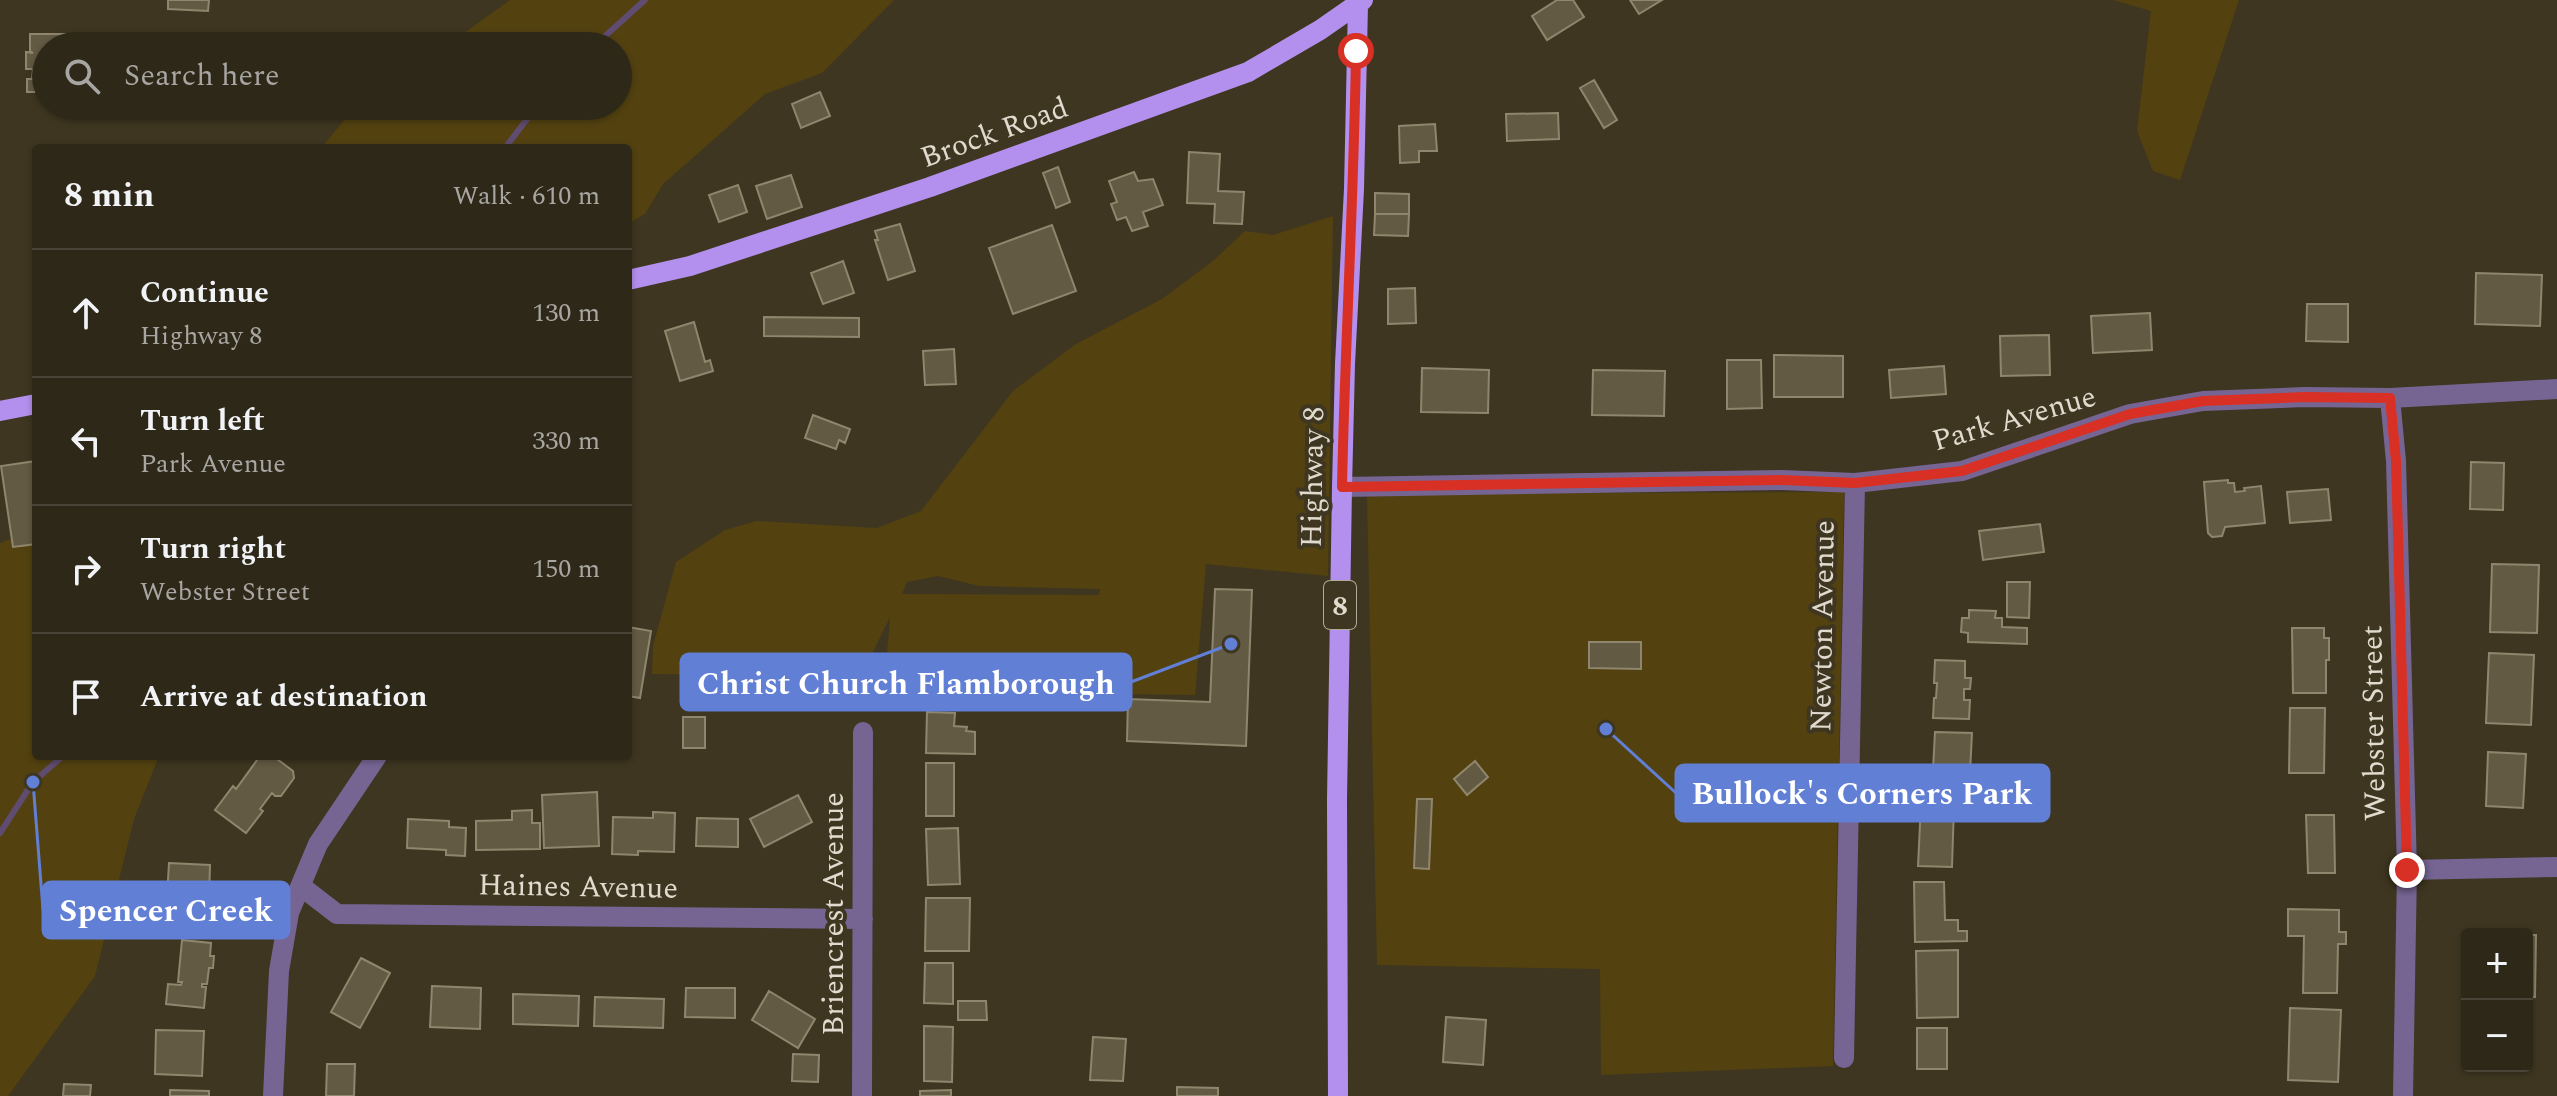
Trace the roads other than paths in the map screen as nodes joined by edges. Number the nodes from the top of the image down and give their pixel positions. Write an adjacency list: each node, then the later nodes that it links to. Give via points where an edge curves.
1 (1361, 2): 2 (main road, Brock Road, via 1248,72 930,187 690,266); 8 (main road, Highway 8 / 8)
2 (632, 279)
3 (2557, 389): 4 (street, Park Avenue)
4 (2390, 398): 7 (street, Park Avenue, via 2203,401 2130,414 1962,471); 12 (street, Webster Street)
5 (32, 405): 6 (main road)
6 (0, 411)
7 (1855, 483): 8 (street, Park Avenue); 15 (street, Newton Avenue)
8 (1342, 487): 18 (main road, Highway 8 / 8)
9 (863, 732): 14 (street, Briencrest Avenue)
10 (374, 760): 13 (street, via 318,844)
11 (2557, 867): 12 (street)
12 (2407, 870): 19 (street, Webster Street)
13 (302, 887): 14 (street, Haines Avenue, via 337,914); 16 (street, via 289,913 279,971)
14 (863, 919): 17 (street, Briencrest Avenue)
15 (1844, 1058)
16 (273, 1096)
17 (862, 1096)
18 (1338, 1096)
19 (2403, 1096)

